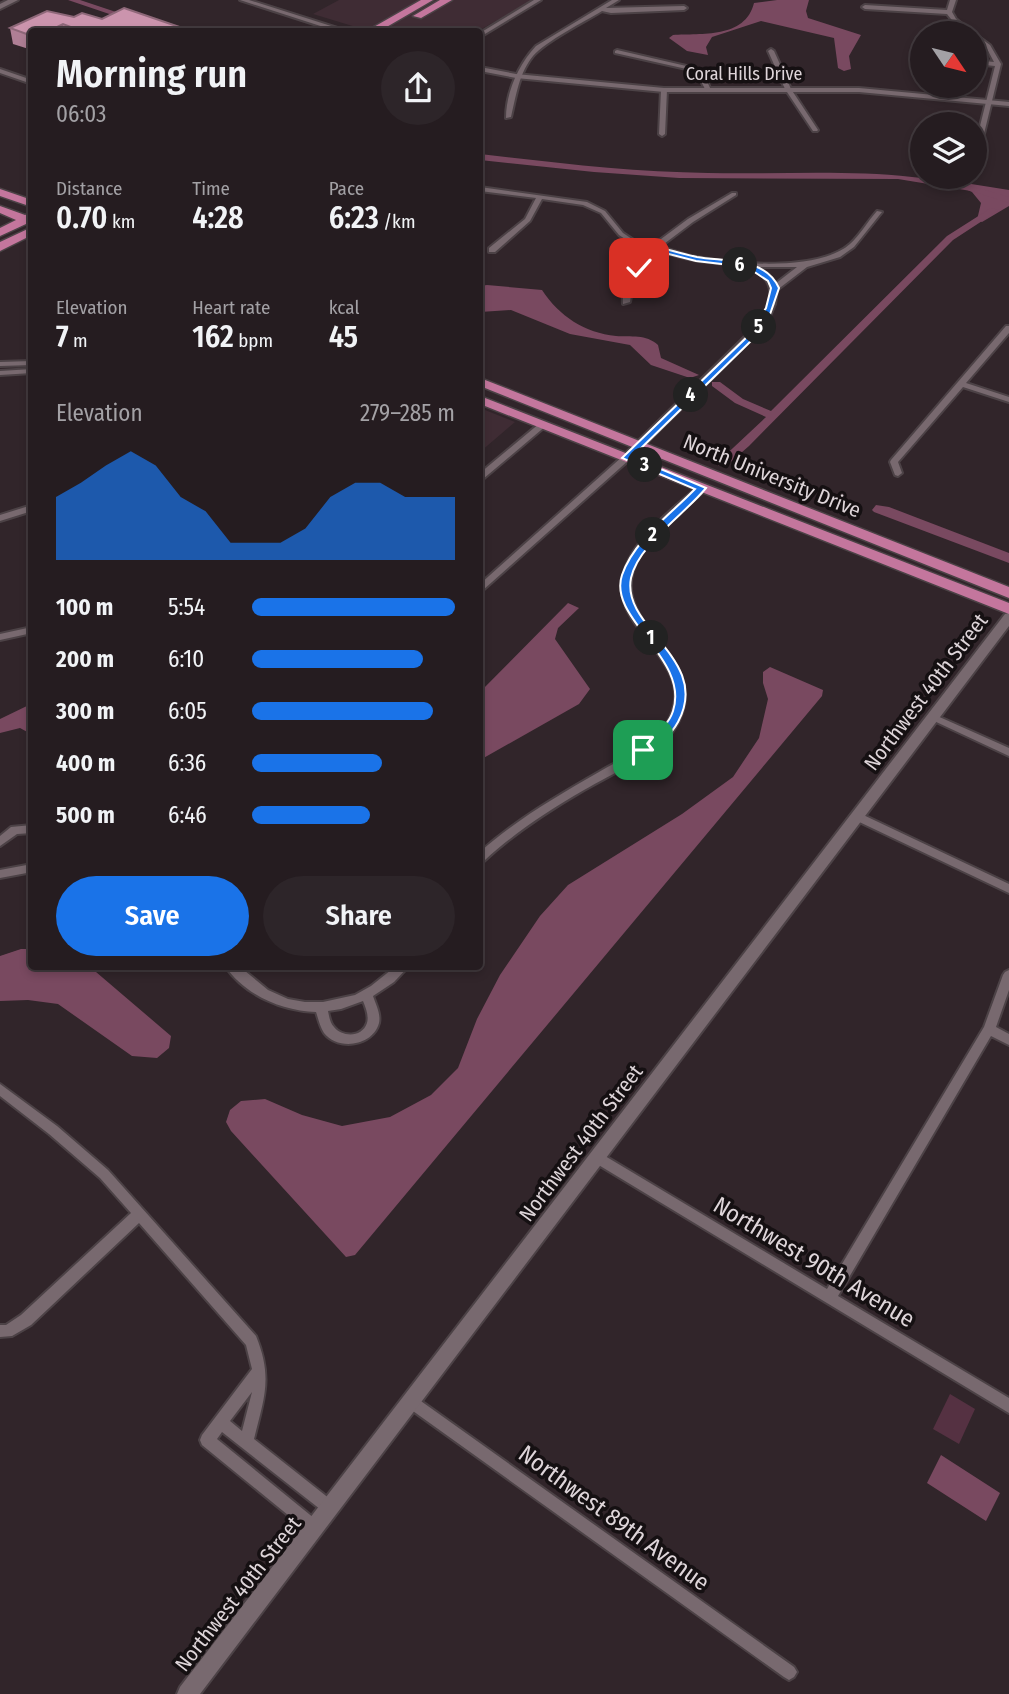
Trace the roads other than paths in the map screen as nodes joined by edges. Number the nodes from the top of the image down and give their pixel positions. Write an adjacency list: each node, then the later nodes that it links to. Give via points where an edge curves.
1 (14, 0): 9 (street)
2 (243, 0): 8 (street)
3 (428, 0): 16 (main road)
4 (447, 0): 17 (main road)
5 (538, 0): 18 (street)
6 (616, 0): 12 (street)
7 (953, 0): 13 (street)
8 (255, 1): 15 (street)
9 (0, 7)
10 (865, 7): 13 (street)
11 (684, 8): 12 (street)
12 (602, 9): 27 (street, via 538,47)
13 (949, 12): 14 (street)
14 (955, 21)
15 (335, 28)
16 (377, 28)
17 (397, 28)
18 (483, 33)
19 (987, 45): 23 (street)
20 (771, 51): 30 (street)
21 (617, 52): 32 (street, via 693,69)
22 (987, 63): 23 (street)
23 (998, 64): 33 (street)
24 (483, 70): 27 (street, Coral Hills Drive)
25 (0, 71): 26 (street)
26 (14, 76): 28 (street); 29 (street)
27 (516, 76): 31 (street, Coral Hills Drive); 36 (street)
28 (28, 81)
29 (0, 82)
30 (788, 89): 32 (street, Coral Hills Drive); 33 (street, Coral Hills Drive); 37 (street)
31 (664, 90): 32 (street, Coral Hills Drive); 38 (street)
32 (708, 90)
33 (989, 101): 34 (street, Coral Hills Drive); 35 (street)
34 (1009, 104)
35 (986, 112)
36 (508, 117)
37 (815, 130)
38 (662, 134)
39 (483, 189): 42 (street)
40 (0, 192): 43 (main road)
41 (734, 194): 51 (street)
42 (540, 197): 51 (street, via 586,203 603,212 633,242); 52 (street, via 528,220)
43 (28, 202)
44 (0, 209): 46 (main road)
45 (880, 212): 54 (street, via 852,246)
46 (28, 221)
47 (28, 223): 49 (main road)
48 (28, 224): 50 (main road)
49 (0, 233)
50 (0, 247)
51 (655, 248): 53 (street, via 696,259); 56 (street, via 630,281)
52 (492, 250)
53 (749, 265): 54 (street); 55 (street, via 771,279)
54 (804, 265): 55 (street)
55 (775, 288): 68 (street, via 763,323)
56 (626, 302)
57 (1009, 328): 64 (street)
58 (0, 364): 60 (street)
59 (28, 364): 60 (street)
60 (15, 368): 61 (street); 62 (street)
61 (28, 371)
62 (0, 373)
63 (483, 383): 68 (main road, North University Drive)
64 (961, 384): 65 (street); 70 (street, via 894,462)
65 (1009, 400)
66 (483, 401): 67 (main road, North University Drive)
67 (543, 425): 69 (main road, North University Drive); 71 (street)
68 (639, 445): 69 (street); 76 (main road, North University Drive)
69 (626, 458): 72 (main road, North University Drive); 75 (street)
70 (898, 473)
71 (483, 475)
72 (702, 488): 77 (main road, North University Drive); 86 (street, via 641,549 625,588 636,617 679,678 682,695 669,729 643,750 520,825)
73 (28, 509): 74 (street)
74 (0, 517)
75 (483, 585)
76 (1009, 593)
77 (1009, 609)
78 (1009, 617): 81 (street, Northwest 40th Street)
79 (28, 631): 80 (street)
80 (0, 636)
81 (935, 718): 82 (street); 83 (street, Northwest 40th Street)
82 (1009, 752)
83 (857, 816): 89 (street); 98 (street, Northwest 40th Street)
84 (28, 829): 85 (street, via 15,830)
85 (0, 842)
86 (483, 856)
87 (28, 868): 88 (street)
88 (1, 871)
89 (1009, 889)
90 (236, 970): 94 (street, via 269,996)
91 (399, 970): 93 (street)
92 (1009, 975): 95 (street)
93 (367, 996): 94 (street); 94 (street, via 376,1020 365,1036 353,1039 330,1031)
94 (321, 1007)
95 (989, 1030): 96 (street); 100 (street)
96 (1009, 1040)
97 (0, 1089): 99 (street, via 104,1174)
98 (596, 1157): 100 (street, Northwest 90th Avenue); 103 (street, Northwest 40th Street)
99 (139, 1213): 101 (street, via 43,1305); 102 (street, via 251,1341)
100 (830, 1298): 104 (street, Northwest 90th Avenue)
101 (4, 1331)
102 (260, 1370): 105 (street); 106 (street, via 258,1399)
103 (411, 1401): 107 (street, Northwest 40th Street); 109 (street, Northwest 89th Avenue)
104 (1009, 1406)
105 (220, 1422): 106 (street); 108 (street, via 207,1440)
106 (246, 1442): 107 (street)
107 (330, 1508): 108 (street, Northwest 40th Street)
108 (315, 1528): 110 (street, Northwest 40th Street)
109 (789, 1672)
110 (187, 1694)

